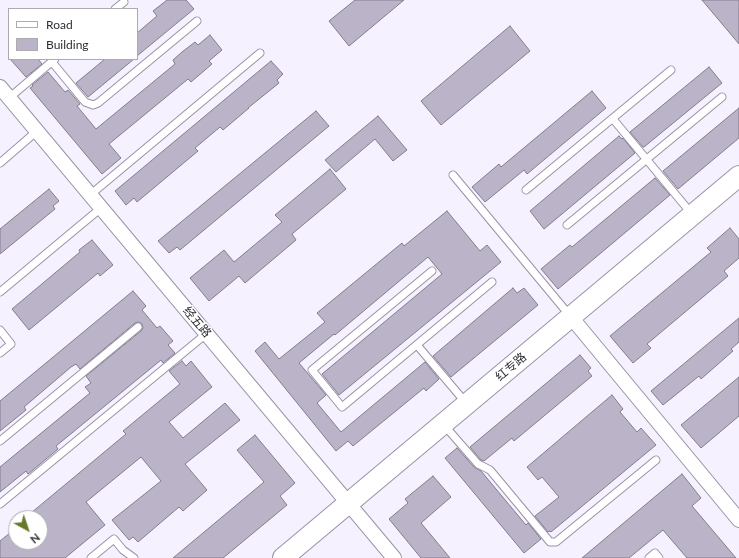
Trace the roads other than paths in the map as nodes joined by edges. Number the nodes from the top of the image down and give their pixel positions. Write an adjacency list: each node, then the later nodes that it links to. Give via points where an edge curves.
1 (124, 2): 2 (lane)
2 (116, 8)
3 (197, 21): 5 (lane, via 93,105 86,102)
4 (260, 53): 16 (lane)
5 (54, 60): 7 (lane)
6 (671, 70): 9 (lane)
7 (4, 92): 10 (street, 经五路)
8 (722, 97): 11 (lane)
9 (613, 118): 11 (lane); 15 (lane)
10 (37, 131): 12 (lane); 16 (street, 经五路)
11 (647, 159): 18 (lane); 19 (lane)
12 (0, 163)
13 (453, 175): 23 (lane)
14 (739, 176): 18 (street, 红专路)
15 (526, 190)
16 (90, 195): 17 (street, 经五路)
17 (101, 208): 22 (lane); 26 (street, 经五路)
18 (693, 215): 23 (street, 红专路)
19 (567, 225)
20 (432, 271): 27 (lane, via 312,370 342,407)
21 (492, 282): 27 (lane)
22 (0, 292)
23 (571, 317): 29 (street, 红专路); 35 (street)
24 (138, 327): 31 (lane)
25 (0, 330): 28 (lane, via 11,344)
26 (206, 334): 33 (lane); 34 (street, 经五路)
27 (417, 345): 29 (lane)
28 (0, 353)
29 (467, 404): 30 (street, 红专路)
30 (443, 424): 32 (lane, via 478,464 490,470 550,542 556,542); 34 (street, 红专路)
31 (0, 441)
32 (656, 460)
33 (0, 504)
34 (348, 504): 38 (street, 红专路); 39 (street, 经五路)
35 (739, 520)
36 (91, 558): 37 (lane, via 114,539 122,550)
37 (134, 558)
38 (284, 558)
39 (394, 558)
40 (649, 558): 41 (lane, via 655,553)
41 (659, 558)

